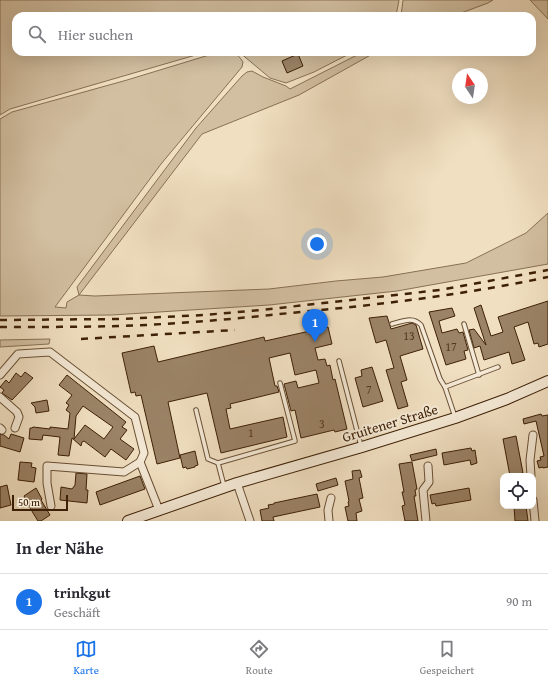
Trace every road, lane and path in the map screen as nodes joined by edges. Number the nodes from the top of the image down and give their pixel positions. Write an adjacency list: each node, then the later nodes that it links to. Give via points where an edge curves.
1 (392, 324): 9 (lane, via 412,320 421,325)
2 (464, 324): 6 (lane)
3 (339, 361): 15 (lane)
4 (498, 367): 6 (lane)
5 (0, 375): 16 (street, via 18,354 50,352 135,417 144,453)
6 (479, 375): 9 (lane)
7 (548, 381): 12 (main road, Gruitener Straße)
8 (280, 383): 17 (lane, via 295,441)
9 (445, 387): 12 (lane)
10 (0, 397): 13 (street, via 19,416)
11 (196, 410): 17 (lane, via 208,459)
12 (456, 418): 15 (main road, Gruitener Straße)
13 (15, 428)
14 (533, 435): 19 (street)
15 (362, 447): 20 (main road, Gruitener Straße)
16 (140, 462): 23 (street, via 124,472 47,466); 25 (street)
17 (218, 463): 21 (lane)
18 (428, 466): 29 (street, via 429,482 423,490)
19 (531, 473)
20 (236, 484): 21 (main road, Gruitener Straße); 27 (street)
21 (225, 487): 25 (main road, Gruitener Straße)
22 (331, 498): 28 (street)
23 (51, 506)
24 (534, 509): 30 (street)
25 (159, 510): 26 (main road, Gruitener Straße)
26 (128, 521)
27 (250, 521)
28 (329, 521)
29 (426, 521)
30 (535, 521)

